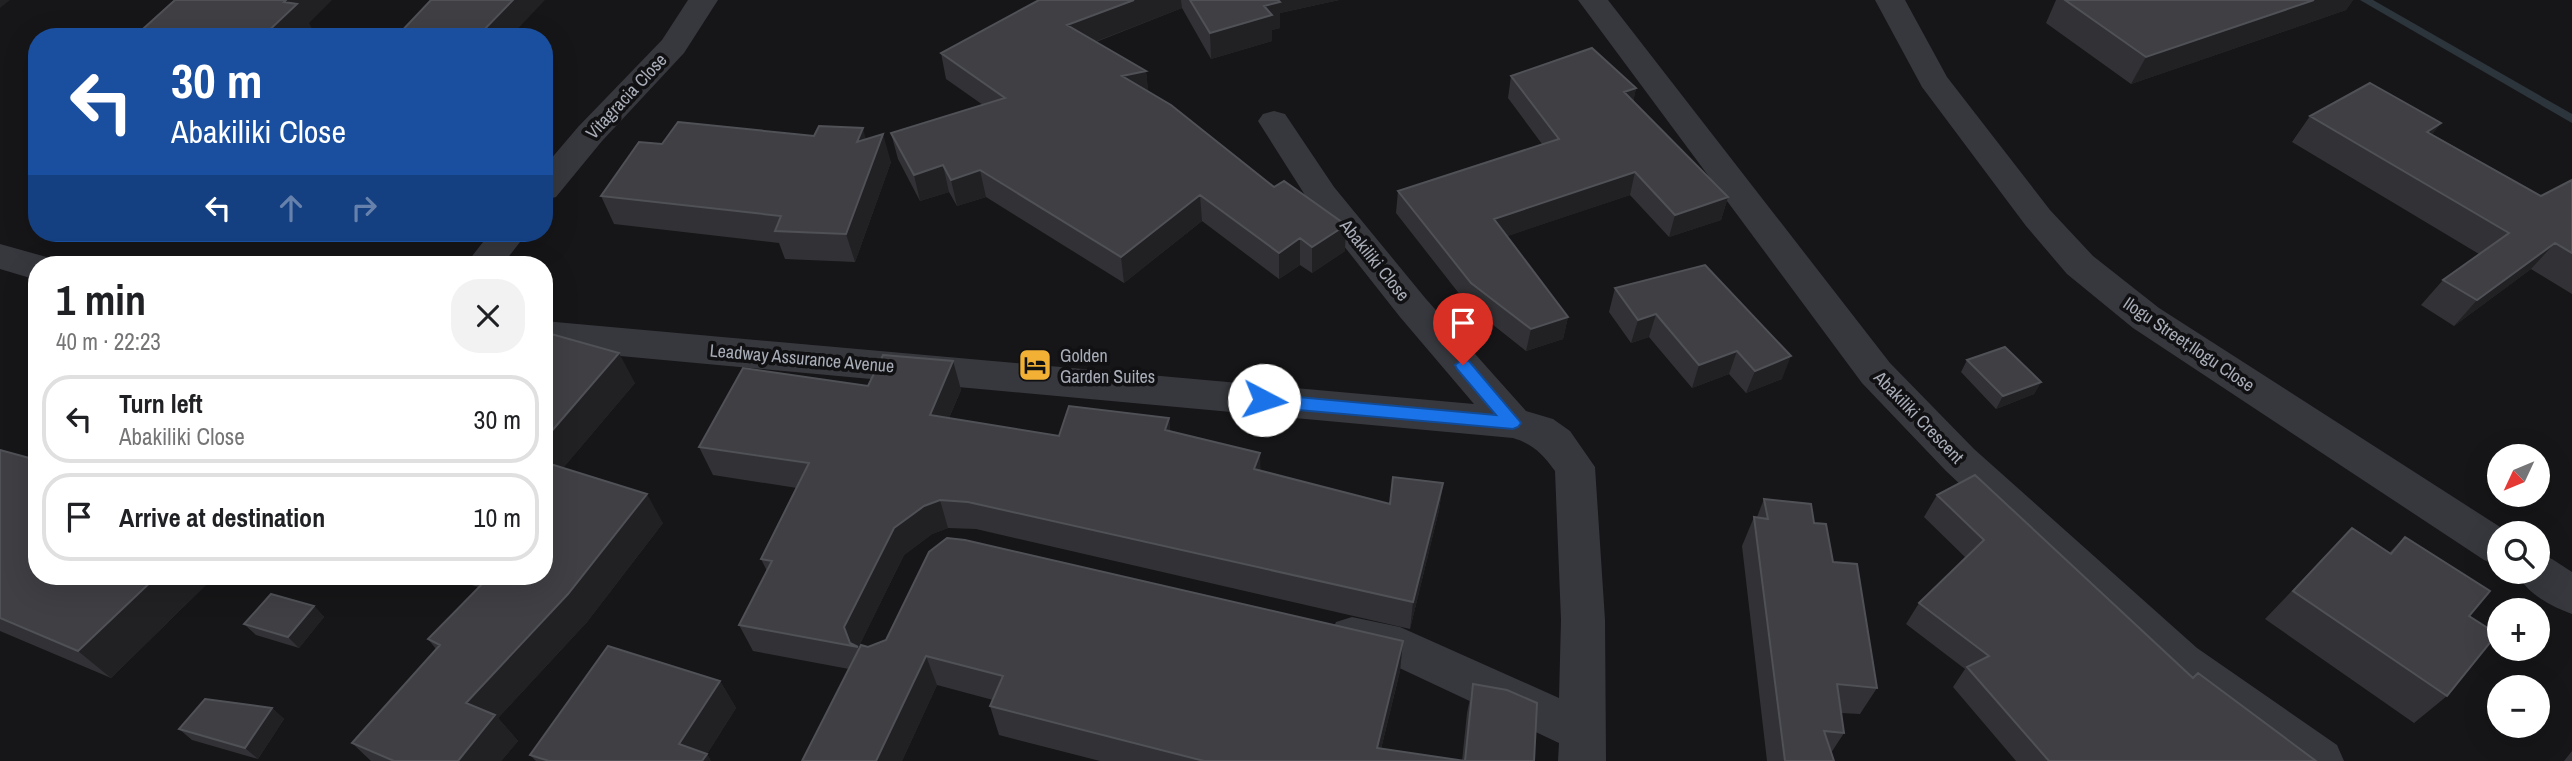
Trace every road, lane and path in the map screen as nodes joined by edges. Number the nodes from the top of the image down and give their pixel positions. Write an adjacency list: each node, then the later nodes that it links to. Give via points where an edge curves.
1 (703, 0): 5 (street, Vitagracia Close, via 673,46)
2 (1593, 0): 17 (street, Abakiliki Crescent, via 1876,373 1960,460 2181,662)
3 (1890, 0): 12 (street, Ilogu Street;Ilogu Close, via 1933,80 2059,243 2113,293)
4 (1274, 121): 11 (street, Abakiliki Close, via 1322,195)
5 (553, 178)
6 (502, 242): 8 (street)
7 (0, 256): 9 (street)
8 (490, 256)
9 (28, 264)
10 (553, 336): 11 (street, Leadway Assurance Avenue)
11 (1513, 423): 16 (street, Leadway Assurance Avenue, via 1539,430 1556,442 1575,467 1583,620)
12 (2487, 540)
13 (2550, 581): 14 (street)
14 (2572, 595)
15 (1320, 629): 16 (street, via 1400,647)
16 (1582, 746)
17 (2320, 761)

